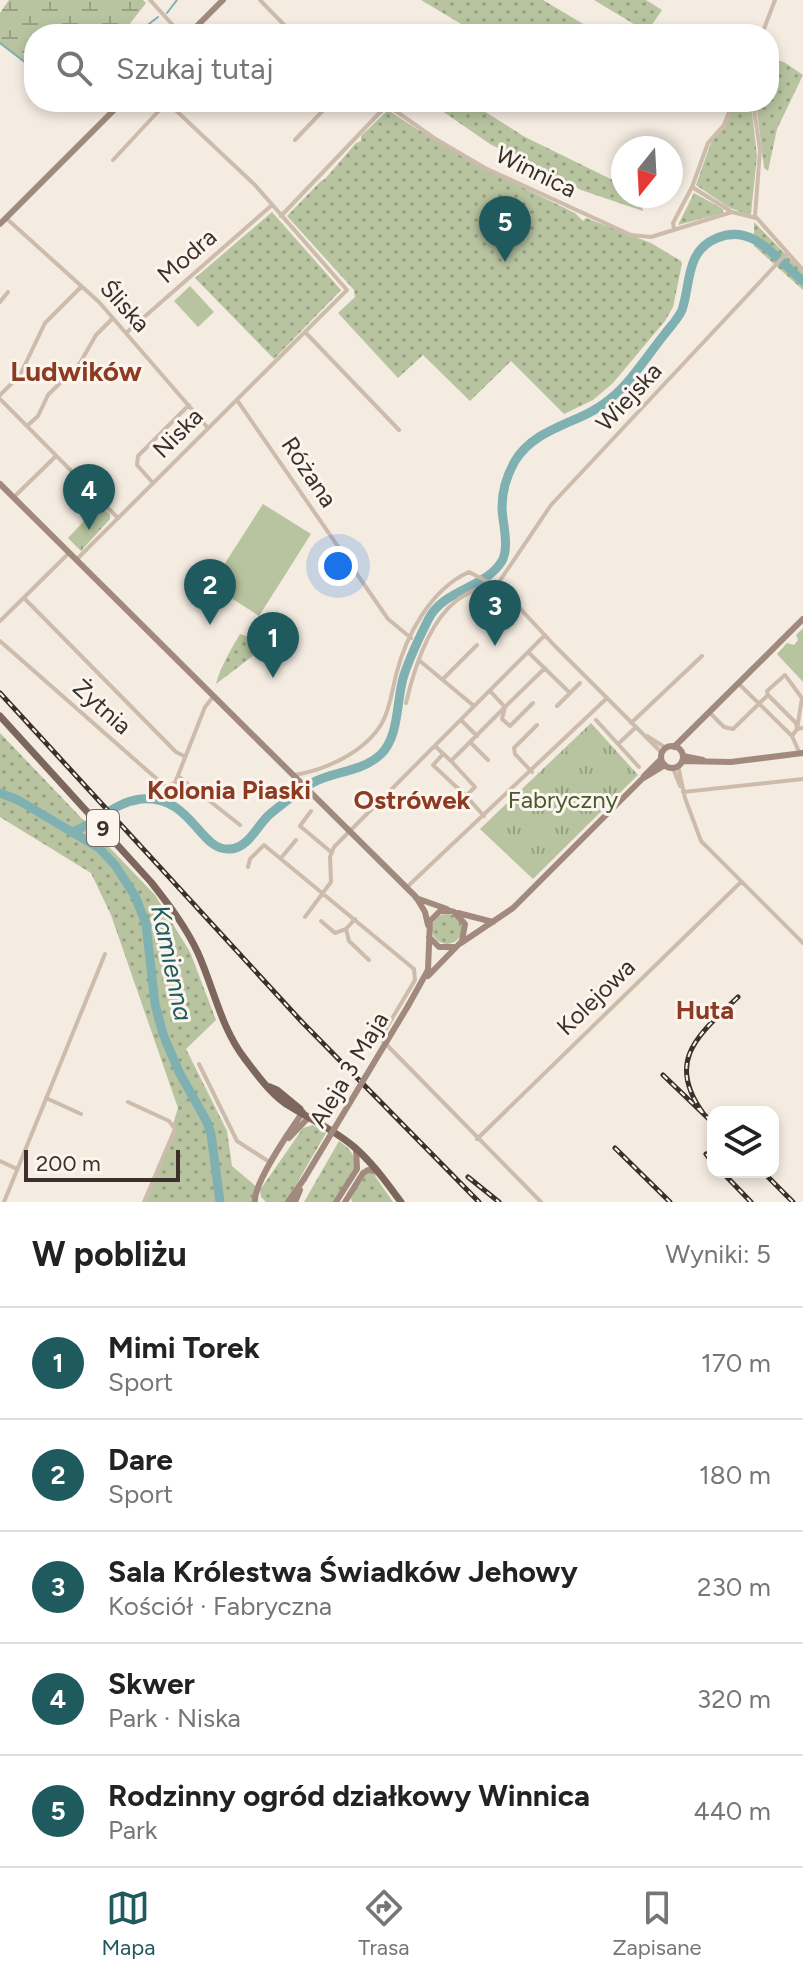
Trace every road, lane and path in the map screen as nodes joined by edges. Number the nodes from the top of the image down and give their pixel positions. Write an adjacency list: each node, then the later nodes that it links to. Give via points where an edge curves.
1 (150, 0): 5 (street)
2 (223, 0): 6 (street)
3 (260, 0): 7 (street)
4 (775, 0): 8 (street)
5 (172, 24)
6 (199, 24)
7 (283, 24)
8 (766, 24)
9 (110, 112): 23 (street)
10 (158, 112): 18 (street)
11 (178, 112): 20 (street)
12 (322, 112): 17 (street)
13 (377, 112): 22 (street)
14 (398, 112): 26 (street, Winnica, via 485,168 608,225 644,237)
15 (729, 112): 19 (street, via 708,143)
16 (754, 112): 24 (street, via 760,150)
17 (295, 140)
18 (113, 160)
19 (692, 187): 21 (street); 26 (street)
20 (272, 205): 22 (street); 34 (street, Modra)
21 (732, 212): 24 (street); 26 (street, Winnica)
22 (280, 216): 33 (street, Niska, via 347,290)
23 (6, 218): 25 (street); 29 (street, Śliska)
24 (756, 218): 27 (street)
25 (0, 224)
26 (674, 229)
27 (787, 253): 28 (street); 49 (street, Wiejska, via 551,505)
28 (803, 270)
29 (82, 286): 32 (street, Śliska); 35 (street, via 45,323 20,375)
30 (8, 292): 31 (street)
31 (0, 302)
32 (113, 318): 34 (street, Śliska); 38 (street)
33 (305, 332): 36 (street, Niska); 40 (street)
34 (126, 333): 37 (street, Śliska)
35 (0, 397): 38 (street)
36 (237, 400): 39 (street, Niska); 54 (street, Różana, via 388,619)
37 (189, 405): 39 (street, Śliska); 42 (street, via 138,456 137,465)
38 (27, 426): 41 (street)
39 (208, 428): 42 (street, Niska)
40 (399, 430)
41 (56, 456): 44 (street); 45 (street)
42 (153, 483): 45 (street, Niska)
43 (0, 484): 44 (street)
44 (14, 497): 46 (street)
45 (118, 518): 47 (street, Niska)
46 (69, 553): 47 (street); 50 (street)
47 (76, 560): 67 (street)
48 (489, 581): 49 (street); 54 (street, via 467,573 437,594); 59 (street, via 452,604)
49 (497, 585): 53 (street)
50 (24, 598): 52 (street); 90 (street)
51 (803, 619): 63 (street)
52 (0, 621)
53 (545, 635): 57 (street); 68 (street)
54 (411, 638): 97 (street, via 376,731 337,763)
55 (0, 641): 96 (street, Żytnia, via 162,785 172,787)
56 (477, 645): 61 (street)
57 (528, 652): 60 (street); 64 (street)
58 (702, 656): 81 (street)
59 (420, 661): 61 (street); 70 (street)
60 (545, 668): 65 (street); 75 (street)
61 (443, 679): 73 (street)
62 (580, 683): 65 (street)
63 (738, 683): 72 (street); 76 (street)
64 (490, 690): 73 (street); 75 (street)
65 (570, 693): 74 (street)
66 (768, 695): 69 (street, via 785,675); 72 (street); 82 (street)
67 (213, 697): 90 (street); 97 (street)
68 (607, 698): 81 (street); 95 (street)
69 (803, 698): 82 (street)
70 (406, 703)
71 (533, 703): 75 (street, via 510,726 502,719)
72 (759, 703): 76 (street, via 733,729); 84 (street)
73 (474, 706): 78 (street)
74 (557, 706)
75 (505, 707): 83 (street)
76 (709, 712): 91 (street)
77 (0, 716): 130 (main road, 9, via 151,882 186,930 236,1046 273,1093)
78 (461, 720): 83 (street); 87 (street)
79 (596, 720): 86 (street)
80 (537, 725): 95 (street, via 514,748)
81 (633, 726): 86 (street); 91 (street)
82 (800, 729): 84 (street)
83 (477, 736): 85 (street)
84 (792, 736): 89 (street)
85 (470, 742): 92 (street); 93 (street)
86 (618, 744): 94 (street)
87 (435, 746): 88 (street); 104 (street)
88 (443, 753): 93 (street); 100 (street, via 433,765)
89 (801, 753): 91 (street, via 731,762)
90 (185, 756): 96 (street)
91 (672, 757): 99 (street); 117 (street, Aleja 3 Maja, via 642,779)
92 (488, 760)
93 (451, 761): 100 (street, via 475,787)
94 (639, 767)
95 (532, 772): 102 (street)
96 (178, 776): 103 (street)
97 (292, 776): 104 (street)
98 (803, 779): 99 (street)
99 (682, 790): 109 (street, via 701,841)
100 (466, 796): 102 (street)
101 (311, 811): 106 (street, via 300,826)
102 (484, 816): 110 (street)
103 (240, 825)
104 (349, 832): 106 (street); 110 (street)
105 (296, 840): 107 (street)
106 (331, 852): 111 (street, via 332,877)
107 (281, 858): 108 (street, via 264,845); 111 (street)
108 (248, 867)
109 (741, 882): 121 (street); 131 (street, Kolejowa)
110 (406, 888): 112 (street)
111 (324, 893): 114 (street); 115 (street)
112 (416, 897): 113 (street); 118 (street)
113 (453, 911): 117 (street); 118 (street, via 435,914); 122 (street, via 465,924)
114 (305, 917)
115 (355, 919): 119 (street); 131 (street, via 416,972 383,1041)
116 (321, 921): 119 (street, via 335,933)
117 (493, 922): 122 (street, Aleja 3 Maja)
118 (428, 925): 120 (street)
119 (346, 929): 124 (street, via 349,941)
120 (428, 935): 122 (street, via 439,947); 125 (street, Aleja 3 Maja)
121 (803, 943)
122 (458, 945): 125 (street, Aleja 3 Maja)
123 (105, 954): 127 (street)
124 (369, 960)
125 (424, 980): 139 (street, Aleja 3 Maja, bridge)
126 (199, 1064): 134 (street, via 237,1141)
127 (46, 1098): 129 (street); 136 (street)
128 (128, 1102): 141 (street, via 175,1129)
129 (81, 1114)
130 (306, 1114): 132 (main road, 9); 134 (street)
131 (477, 1139): 148 (street)
132 (356, 1148): 135 (main road, 9); 137 (street)
133 (0, 1161): 136 (street)
134 (271, 1163): 142 (street, via 257,1187)
135 (371, 1164): 137 (street); 138 (main road, 9)
136 (17, 1169): 140 (street)
137 (357, 1169): 145 (street)
138 (379, 1172): 146 (street, via 363,1173); 147 (main road, 9)
139 (304, 1179): 143 (street, Aleja 3 Maja); 144 (street, Aleja 3 Maja)
140 (4, 1202)
141 (144, 1202)
142 (258, 1202)
143 (288, 1202)
144 (295, 1202)
145 (336, 1202)
146 (345, 1202)
147 (401, 1202)
148 (541, 1202)

